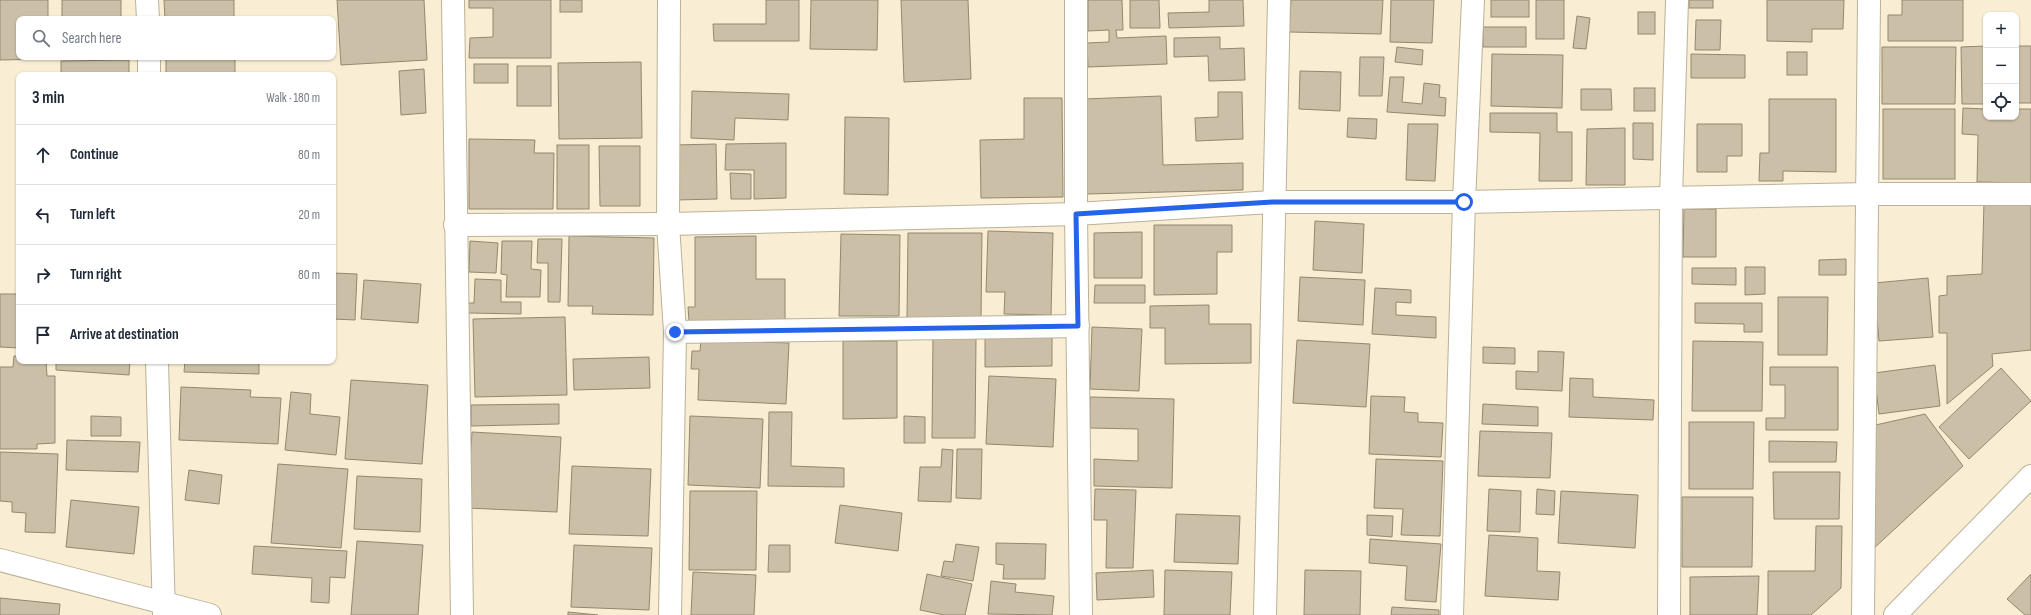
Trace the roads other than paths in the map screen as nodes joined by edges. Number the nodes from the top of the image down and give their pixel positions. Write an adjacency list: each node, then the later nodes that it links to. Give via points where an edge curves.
1 (147, 0): 9 (street)
2 (453, 0): 19 (street)
3 (669, 0): 18 (street)
4 (1076, 0): 17 (street)
5 (1279, 0): 15 (street)
6 (1473, 0): 16 (street)
7 (1677, 0): 14 (street)
8 (1869, 0): 12 (street)
9 (148, 16)
10 (149, 60): 11 (street)
11 (149, 72)
12 (1868, 194): 13 (street); 14 (street); 33 (street)
13 (2031, 194)
14 (1671, 198): 16 (street); 32 (street)
15 (1273, 202): 16 (street); 17 (street); 30 (street)
16 (1464, 202): 31 (street)
17 (1076, 214): 18 (street); 20 (street)
18 (668, 224): 19 (street); 21 (street)
19 (455, 225): 27 (street)
20 (1078, 326): 21 (street); 29 (street)
21 (675, 332): 28 (street)
22 (157, 364): 25 (street)
23 (2031, 476): 34 (street)
24 (0, 560): 25 (street)
25 (164, 609): 26 (street)
26 (210, 615)
27 (462, 615)
28 (670, 615)
29 (1081, 615)
30 (1265, 615)
31 (1452, 615)
32 (1669, 615)
33 (1863, 615)
34 (1895, 615)

